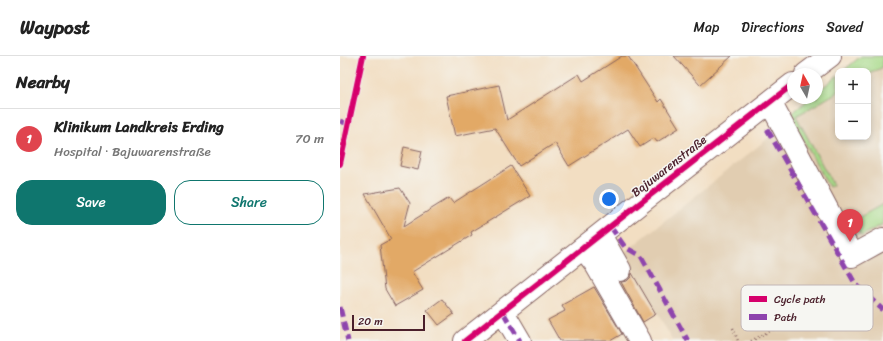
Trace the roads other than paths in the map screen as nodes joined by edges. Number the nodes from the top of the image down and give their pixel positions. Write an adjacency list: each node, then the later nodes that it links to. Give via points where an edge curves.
1 (830, 56): 2 (street)
2 (814, 68)
3 (787, 89): 4 (street, Bajuwarenstraße)
4 (770, 102): 5 (street, via 852,256); 6 (street, Bajuwarenstraße)
5 (883, 239)
6 (592, 241): 7 (street); 8 (street, Bajuwarenstraße); 11 (street, via 595,262)
7 (620, 270)
8 (503, 312): 9 (street, Bajuwarenstraße); 10 (street)
9 (465, 341)
10 (520, 341)
11 (640, 341)

